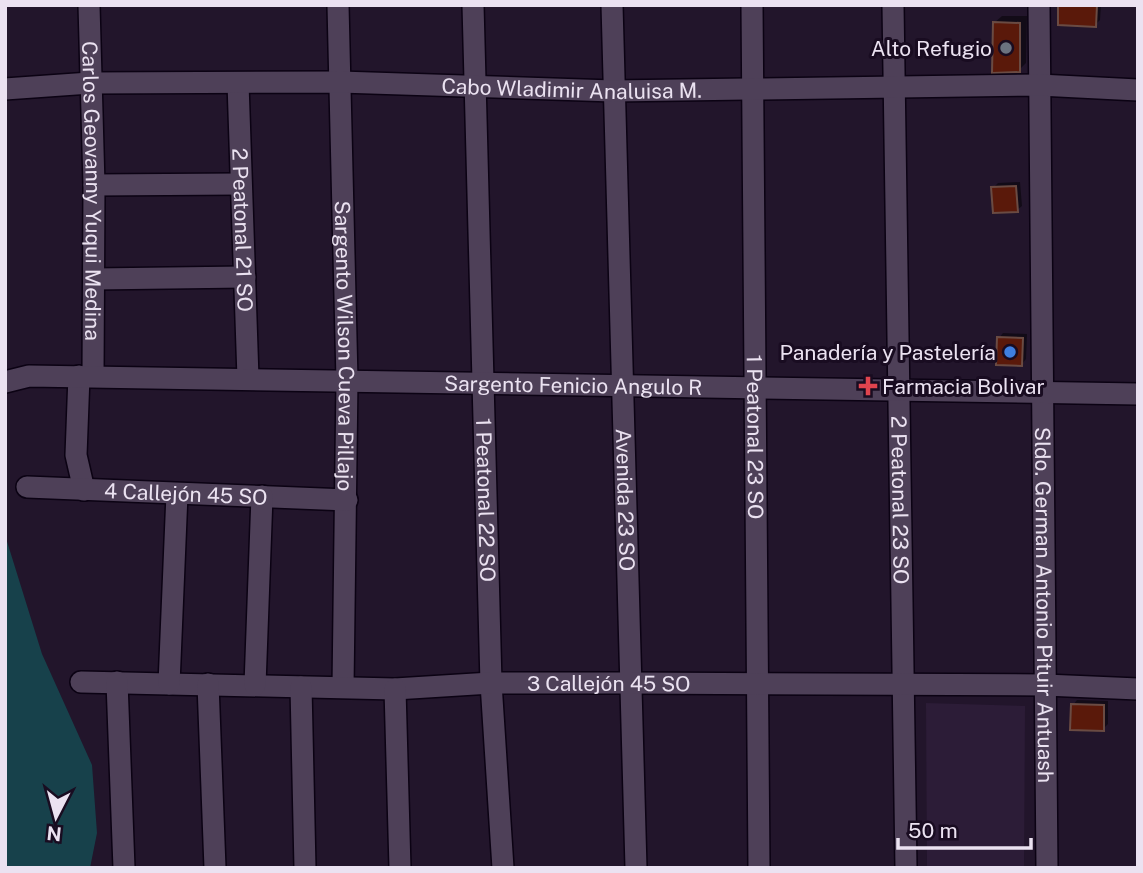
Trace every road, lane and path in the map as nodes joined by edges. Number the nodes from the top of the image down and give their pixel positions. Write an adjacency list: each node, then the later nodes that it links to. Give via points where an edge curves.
1 (89, 5): 9 (street, Carlos Geovanny Yuqui Medina)
2 (338, 5): 8 (street, Sargento Wilson Cueva Pillajo)
3 (472, 5): 11 (street, 1 Peatonal 22 SO)
4 (612, 5): 17 (street, Avenida 23 SO)
5 (752, 5): 15 (street, 1 Peatonal 23 SO)
6 (893, 5): 13 (street, 2 Peatonal 23 SO)
7 (1039, 5): 12 (street, Sldo. German Antonio Pituir Antuash)
8 (340, 82): 10 (street, Cabo Wladimir Analuisa M.); 11 (street, Cabo Wladimir Analuisa M.); 24 (street, Sargento Wilson Cueva Pillajo)
9 (90, 83): 10 (street, Cabo Wladimir Analuisa M.); 14 (street, Cabo Wladimir Analuisa M.); 19 (street, Carlos Geovanny Yuqui Medina)
10 (238, 83): 18 (street, 2 Peatonal 21 SO)
11 (473, 85): 17 (street, Cabo Wladimir Analuisa M.); 26 (street, 1 Peatonal 22 SO)
12 (1039, 85): 13 (street, Cabo Wladimir Analuisa M.); 16 (street, Cabo Wladimir Analuisa M.); 30 (street, Sldo. German Antonio Pituir Antuash)
13 (894, 87): 15 (street, Cabo Wladimir Analuisa M.); 29 (street, 2 Peatonal 23 SO)
14 (5, 89)
15 (754, 89): 17 (street, Cabo Wladimir Analuisa M.); 28 (street, 1 Peatonal 23 SO)
16 (1138, 90)
17 (613, 91): 27 (street, Avenida 23 SO)
18 (240, 184): 19 (street); 20 (street, 2 Peatonal 21 SO)
19 (94, 185): 21 (street, Carlos Geovanny Yuqui Medina)
20 (244, 277): 21 (street); 23 (street, 2 Peatonal 21 SO)
21 (94, 279): 22 (street, Carlos Geovanny Yuqui Medina)
22 (86, 376): 23 (street, Sargento Fenicio Angulo R); 25 (street, Sargento Fenicio Angulo R, via 29,376); 33 (street, Carlos Geovanny Yuqui Medina, via 76,455)
23 (248, 378): 24 (street, Sargento Fenicio Angulo R)
24 (348, 380): 26 (street, Sargento Fenicio Angulo R); 36 (street, Sargento Wilson Cueva Pillajo)
25 (7, 381)
26 (482, 383): 27 (street, Sargento Fenicio Angulo R); 39 (street, 1 Peatonal 22 SO)
27 (622, 385): 28 (street, Sargento Fenicio Angulo R); 40 (street, Avenida 23 SO)
28 (754, 388): 29 (street, Sargento Fenicio Angulo R); 43 (street, 1 Peatonal 23 SO)
29 (898, 391): 30 (street, Sargento Fenicio Angulo R); 45 (street, 2 Peatonal 23 SO)
30 (1045, 393): 31 (street, Sargento Fenicio Angulo R); 46 (street, Sldo. German Antonio Pituir Antuash)
31 (1138, 394)
32 (27, 487): 33 (street, 4 Callejón 45 SO)
33 (84, 490): 34 (street, 4 Callejón 45 SO)
34 (177, 494): 35 (street, 4 Callejón 45 SO); 41 (street)
35 (262, 496): 36 (street, 4 Callejón 45 SO); 44 (street)
36 (347, 500): 48 (street, Sargento Wilson Cueva Pillajo)
37 (81, 682): 38 (street, 3 Callejón 45 SO)
38 (117, 682): 41 (street, 3 Callejón 45 SO); 51 (street)
39 (491, 683): 40 (street, 3 Callejón 45 SO); 49 (street, 3 Callejón 45 SO); 55 (street, 1 Peatonal 22 SO)
40 (631, 683): 43 (street, 3 Callejón 45 SO); 56 (street, Avenida 23 SO)
41 (169, 684): 42 (street, 3 Callejón 45 SO)
42 (208, 684): 44 (street, 3 Callejón 45 SO); 52 (street)
43 (757, 684): 45 (street, 3 Callejón 45 SO); 57 (street, 1 Peatonal 23 SO)
44 (255, 685): 47 (street, 3 Callejón 45 SO)
45 (904, 685): 46 (street, 3 Callejón 45 SO); 58 (street, 2 Peatonal 23 SO)
46 (1045, 685): 50 (street, 3 Callejón 45 SO); 59 (street, Sldo. German Antonio Pituir Antuash)
47 (301, 687): 48 (street, 3 Callejón 45 SO); 53 (street)
48 (343, 688): 49 (street, 3 Callejón 45 SO)
49 (395, 689): 54 (street)
50 (1138, 689)
51 (124, 868)
52 (215, 868)
53 (305, 868)
54 (400, 868)
55 (503, 868)
56 (636, 868)
57 (759, 868)
58 (906, 868)
59 (1047, 868)

